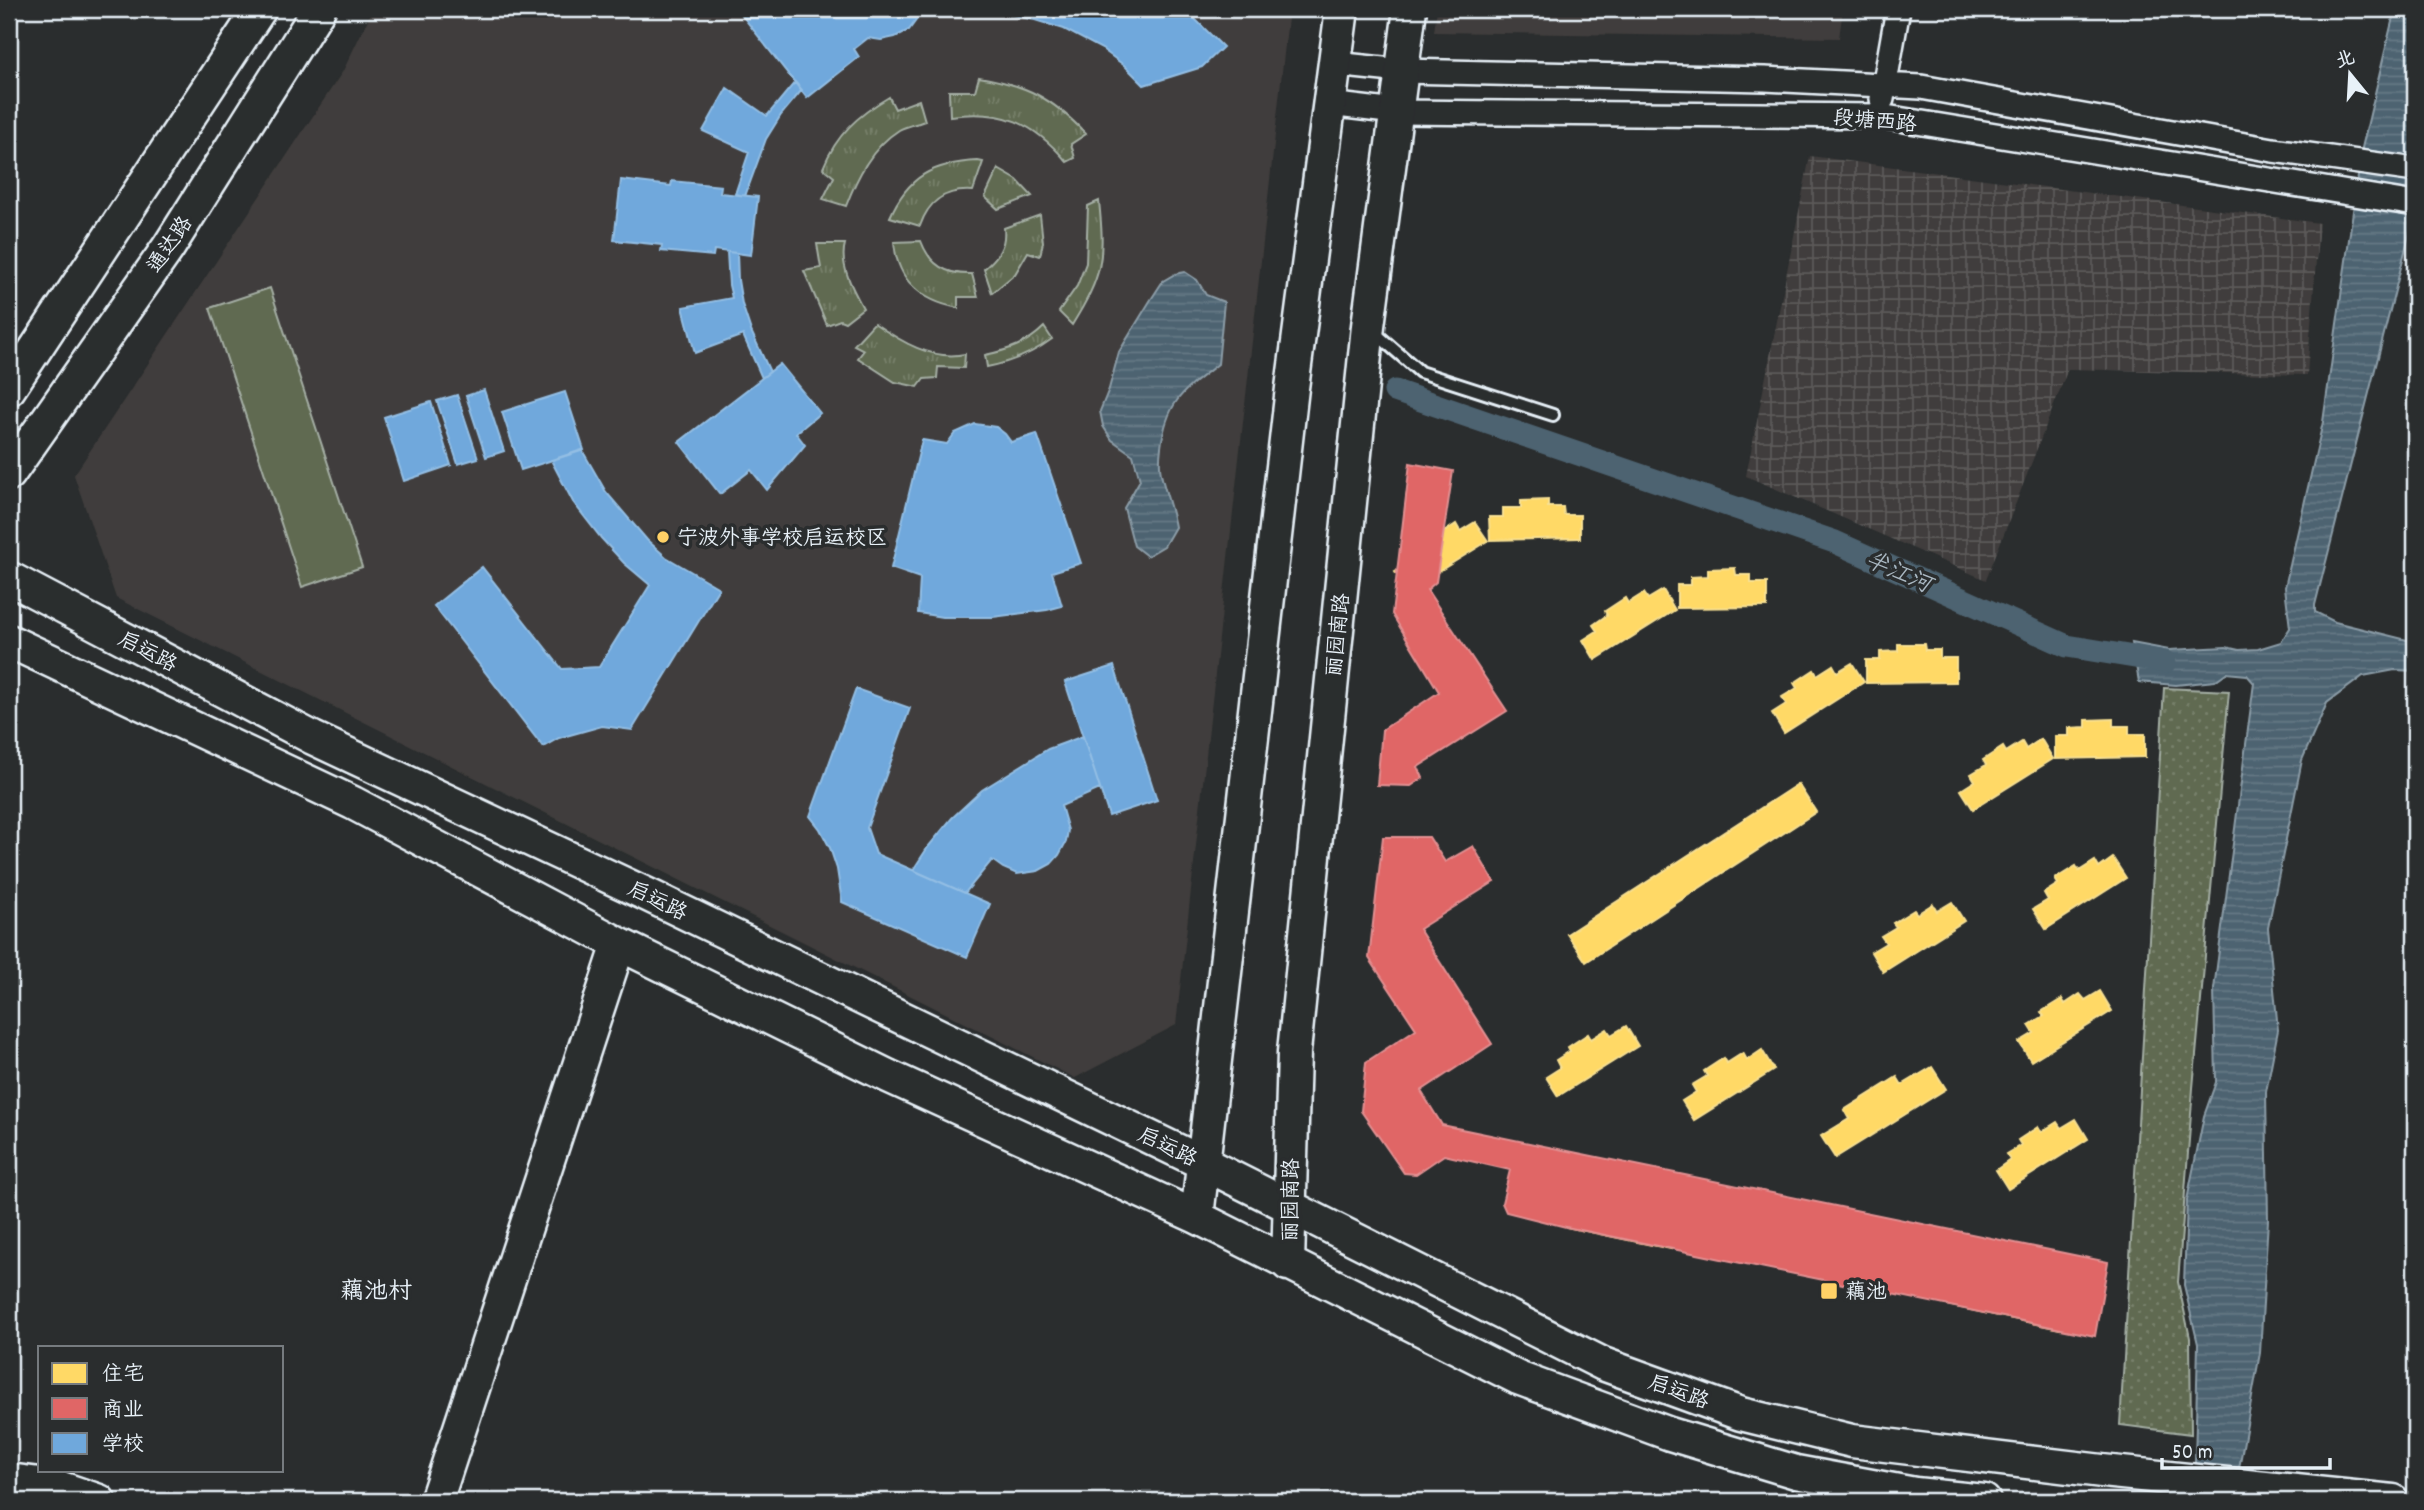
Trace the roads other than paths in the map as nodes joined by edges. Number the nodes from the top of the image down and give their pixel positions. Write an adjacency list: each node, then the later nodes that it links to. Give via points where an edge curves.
1 (260, 9): 15 (main road)
2 (319, 9): 17 (main road, 通达路, via 167,248)
3 (1342, 9): 6 (main road)
4 (1410, 9): 7 (main road, 丽园南路)
5 (1898, 9): 8 (street)
6 (1335, 64): 7 (street, 段塘西路); 9 (main road)
7 (1402, 71): 8 (street, 段塘西路); 10 (main road, 丽园南路)
8 (1883, 85): 11 (street); 12 (street, 段塘西路, via 1921,87 2273,150)
9 (1329, 104): 10 (street, 段塘西路); 21 (main road)
10 (1396, 112): 11 (street, 段塘西路); 14 (main road, 丽园南路)
11 (1880, 116): 13 (street, 段塘西路)
12 (2415, 170)
13 (2415, 204)
14 (1368, 327): 16 (lane, via 1420,372); 22 (main road, 丽园南路, via 1294,1052)
15 (9, 389)
16 (1553, 415)
17 (9, 474)
18 (9, 578): 21 (main road, 启运路, via 313,738)
19 (9, 641): 20 (main road, 启运路, via 353,803)
20 (620, 944): 23 (main road, 启运路, via 888,1076); 28 (main road)
21 (1203, 1163): 22 (main road, 启运路); 23 (main road)
22 (1289, 1205): 24 (main road, 丽园南路); 30 (main road, 启运路, via 1602,1364 1741,1414 1852,1441)
23 (1198, 1217): 24 (main road, 启运路)
24 (1288, 1264): 26 (main road, 启运路, via 1518,1378 1683,1438)
25 (9, 1480): 27 (main road, via 55,1486)
26 (1862, 1493): 29 (main road, 启运路)
27 (99, 1501)
28 (436, 1501)
29 (1984, 1501)
30 (2393, 1501)

